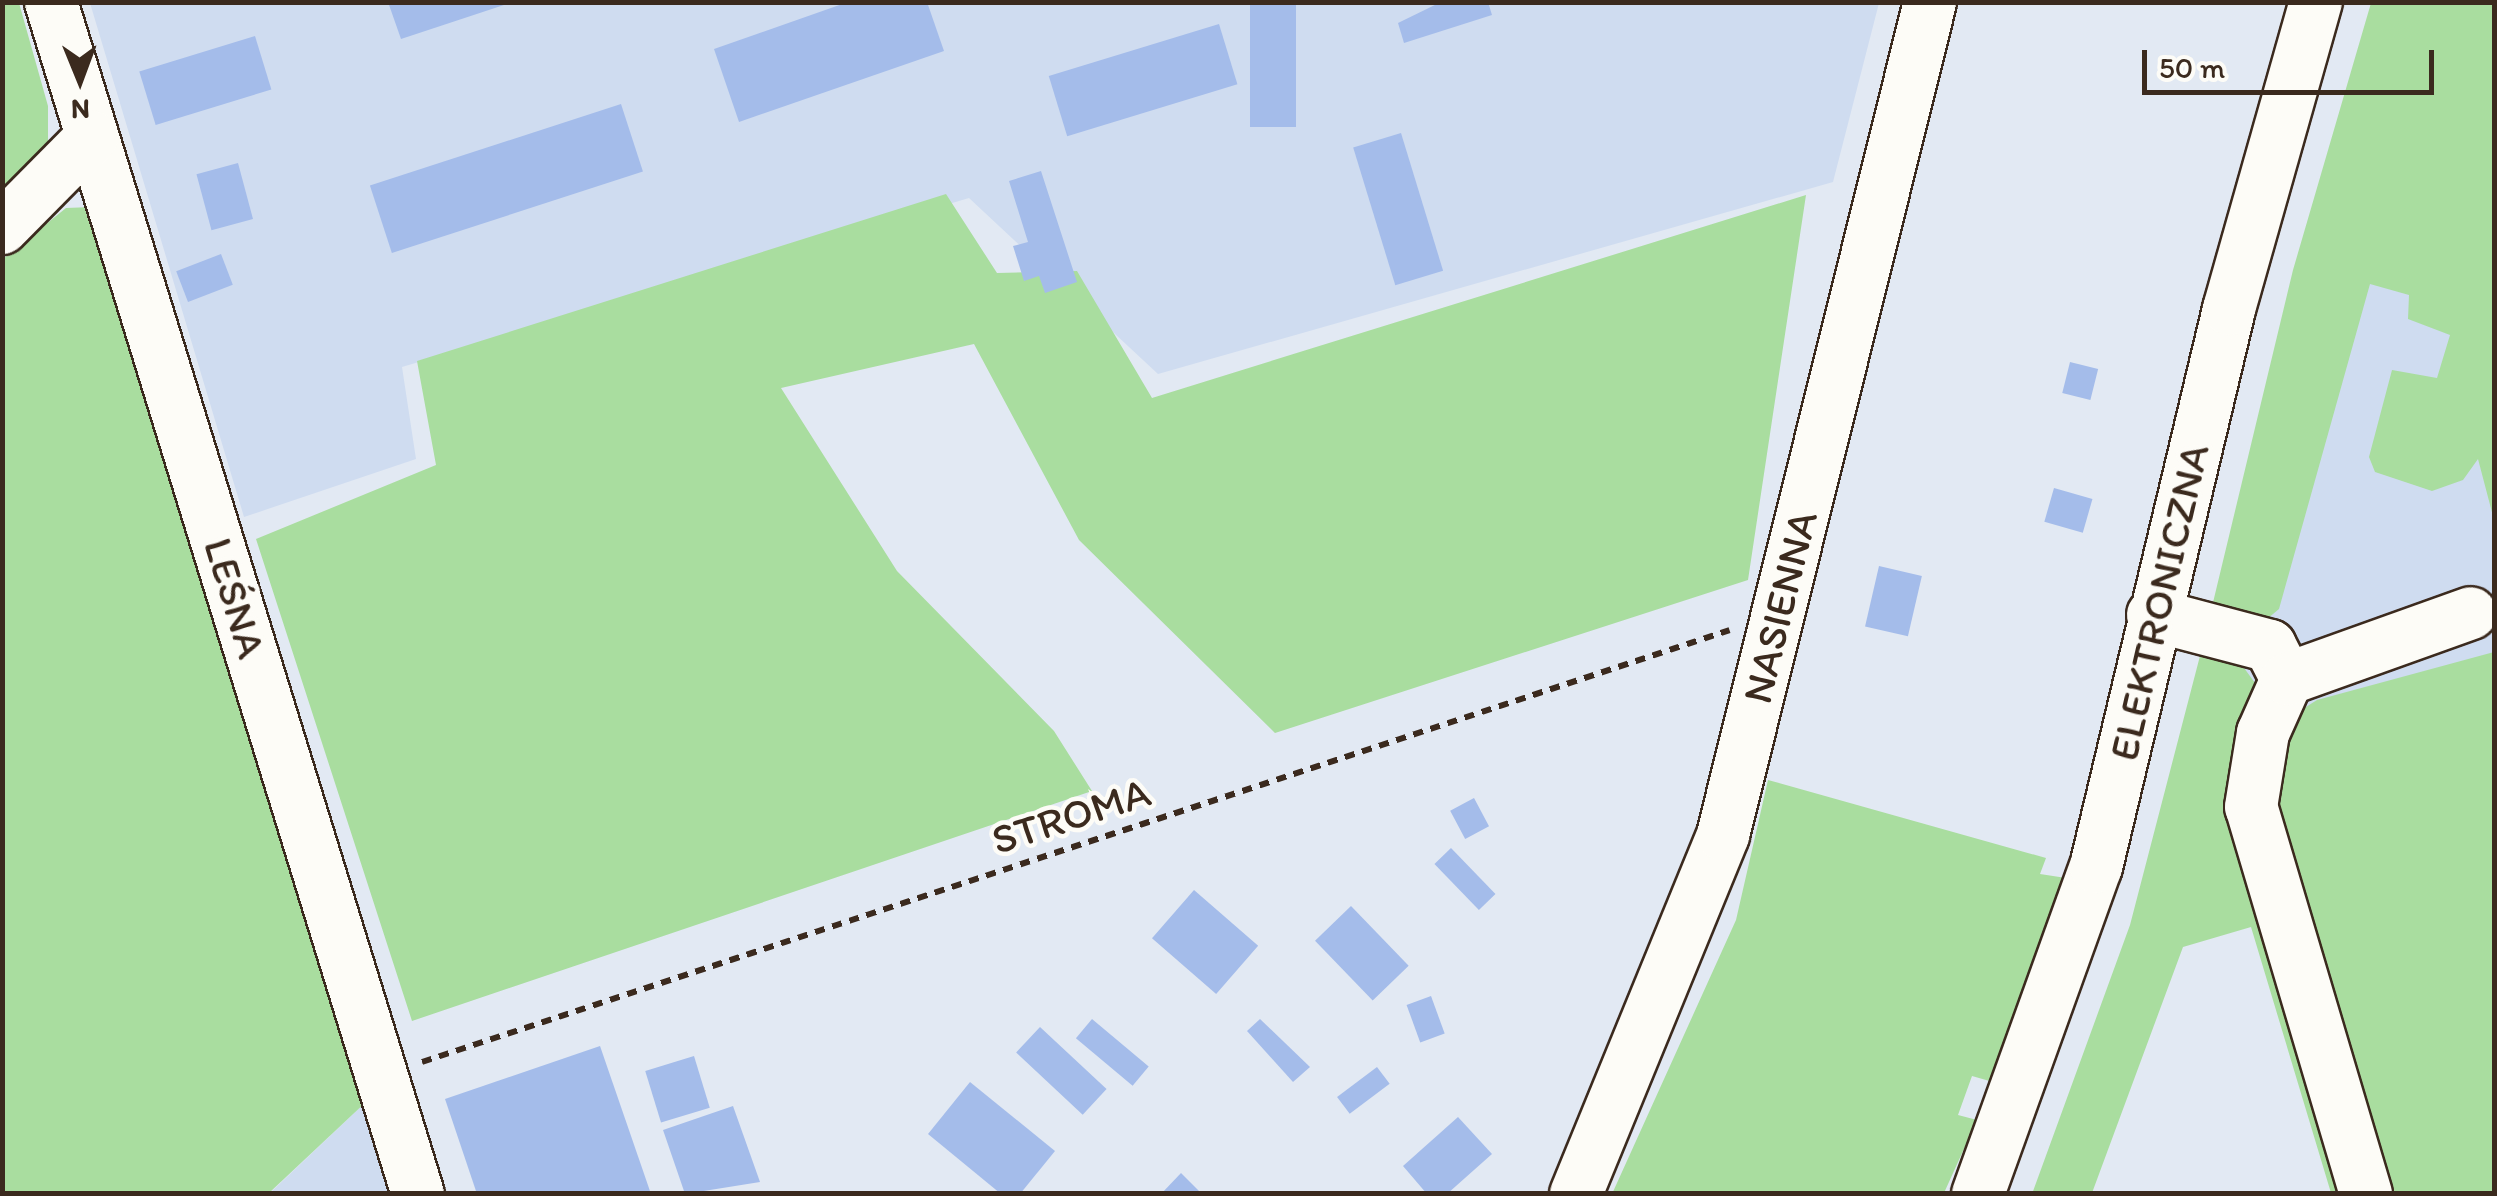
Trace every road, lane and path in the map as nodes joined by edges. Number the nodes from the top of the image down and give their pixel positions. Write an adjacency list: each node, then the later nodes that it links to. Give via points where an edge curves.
1 (51, 2): 4 (street, LEŚNA)
2 (1930, 2): 7 (street, NASIENNA)
3 (2316, 2): 8 (street, ELEKTRONICZNA)
4 (92, 137): 5 (street); 10 (street, LEŚNA)
5 (2, 228)
6 (2471, 613): 9 (street)
7 (1778, 614): 10 (path, STROMA); 12 (street, NASIENNA, via 1724,835)
8 (2153, 615): 9 (street, via 2270,646); 13 (street, ELEKTRONICZNA, via 2096,867)
9 (2288, 679): 14 (street, via 2262,733 2250,807)
10 (382, 1075): 11 (street, LEŚNA)
11 (418, 1194)
12 (1576, 1194)
13 (1978, 1194)
14 (2366, 1194)

